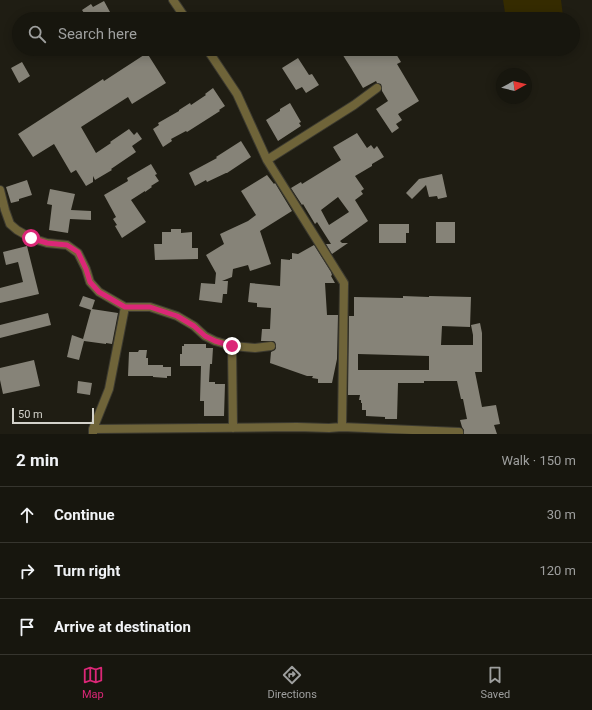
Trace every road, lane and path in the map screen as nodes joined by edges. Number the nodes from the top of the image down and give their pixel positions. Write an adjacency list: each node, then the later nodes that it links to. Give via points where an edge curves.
1 (173, 0): 2 (street)
2 (181, 12)
3 (212, 56): 5 (street, via 237,94)
4 (377, 88): 5 (street)
5 (268, 160): 10 (street, via 344,283)
6 (0, 190): 7 (street, via 10,224 31,238 67,245 78,252 90,282 99,292)
7 (125, 307): 8 (street, via 150,307 177,316 205,336); 13 (street, via 109,389)
8 (232, 346): 9 (street); 11 (street)
9 (272, 346)
10 (342, 427): 12 (street); 14 (street)
11 (233, 428): 12 (street, via 297,427); 13 (street)
12 (326, 431)
13 (93, 432)
14 (459, 434)

